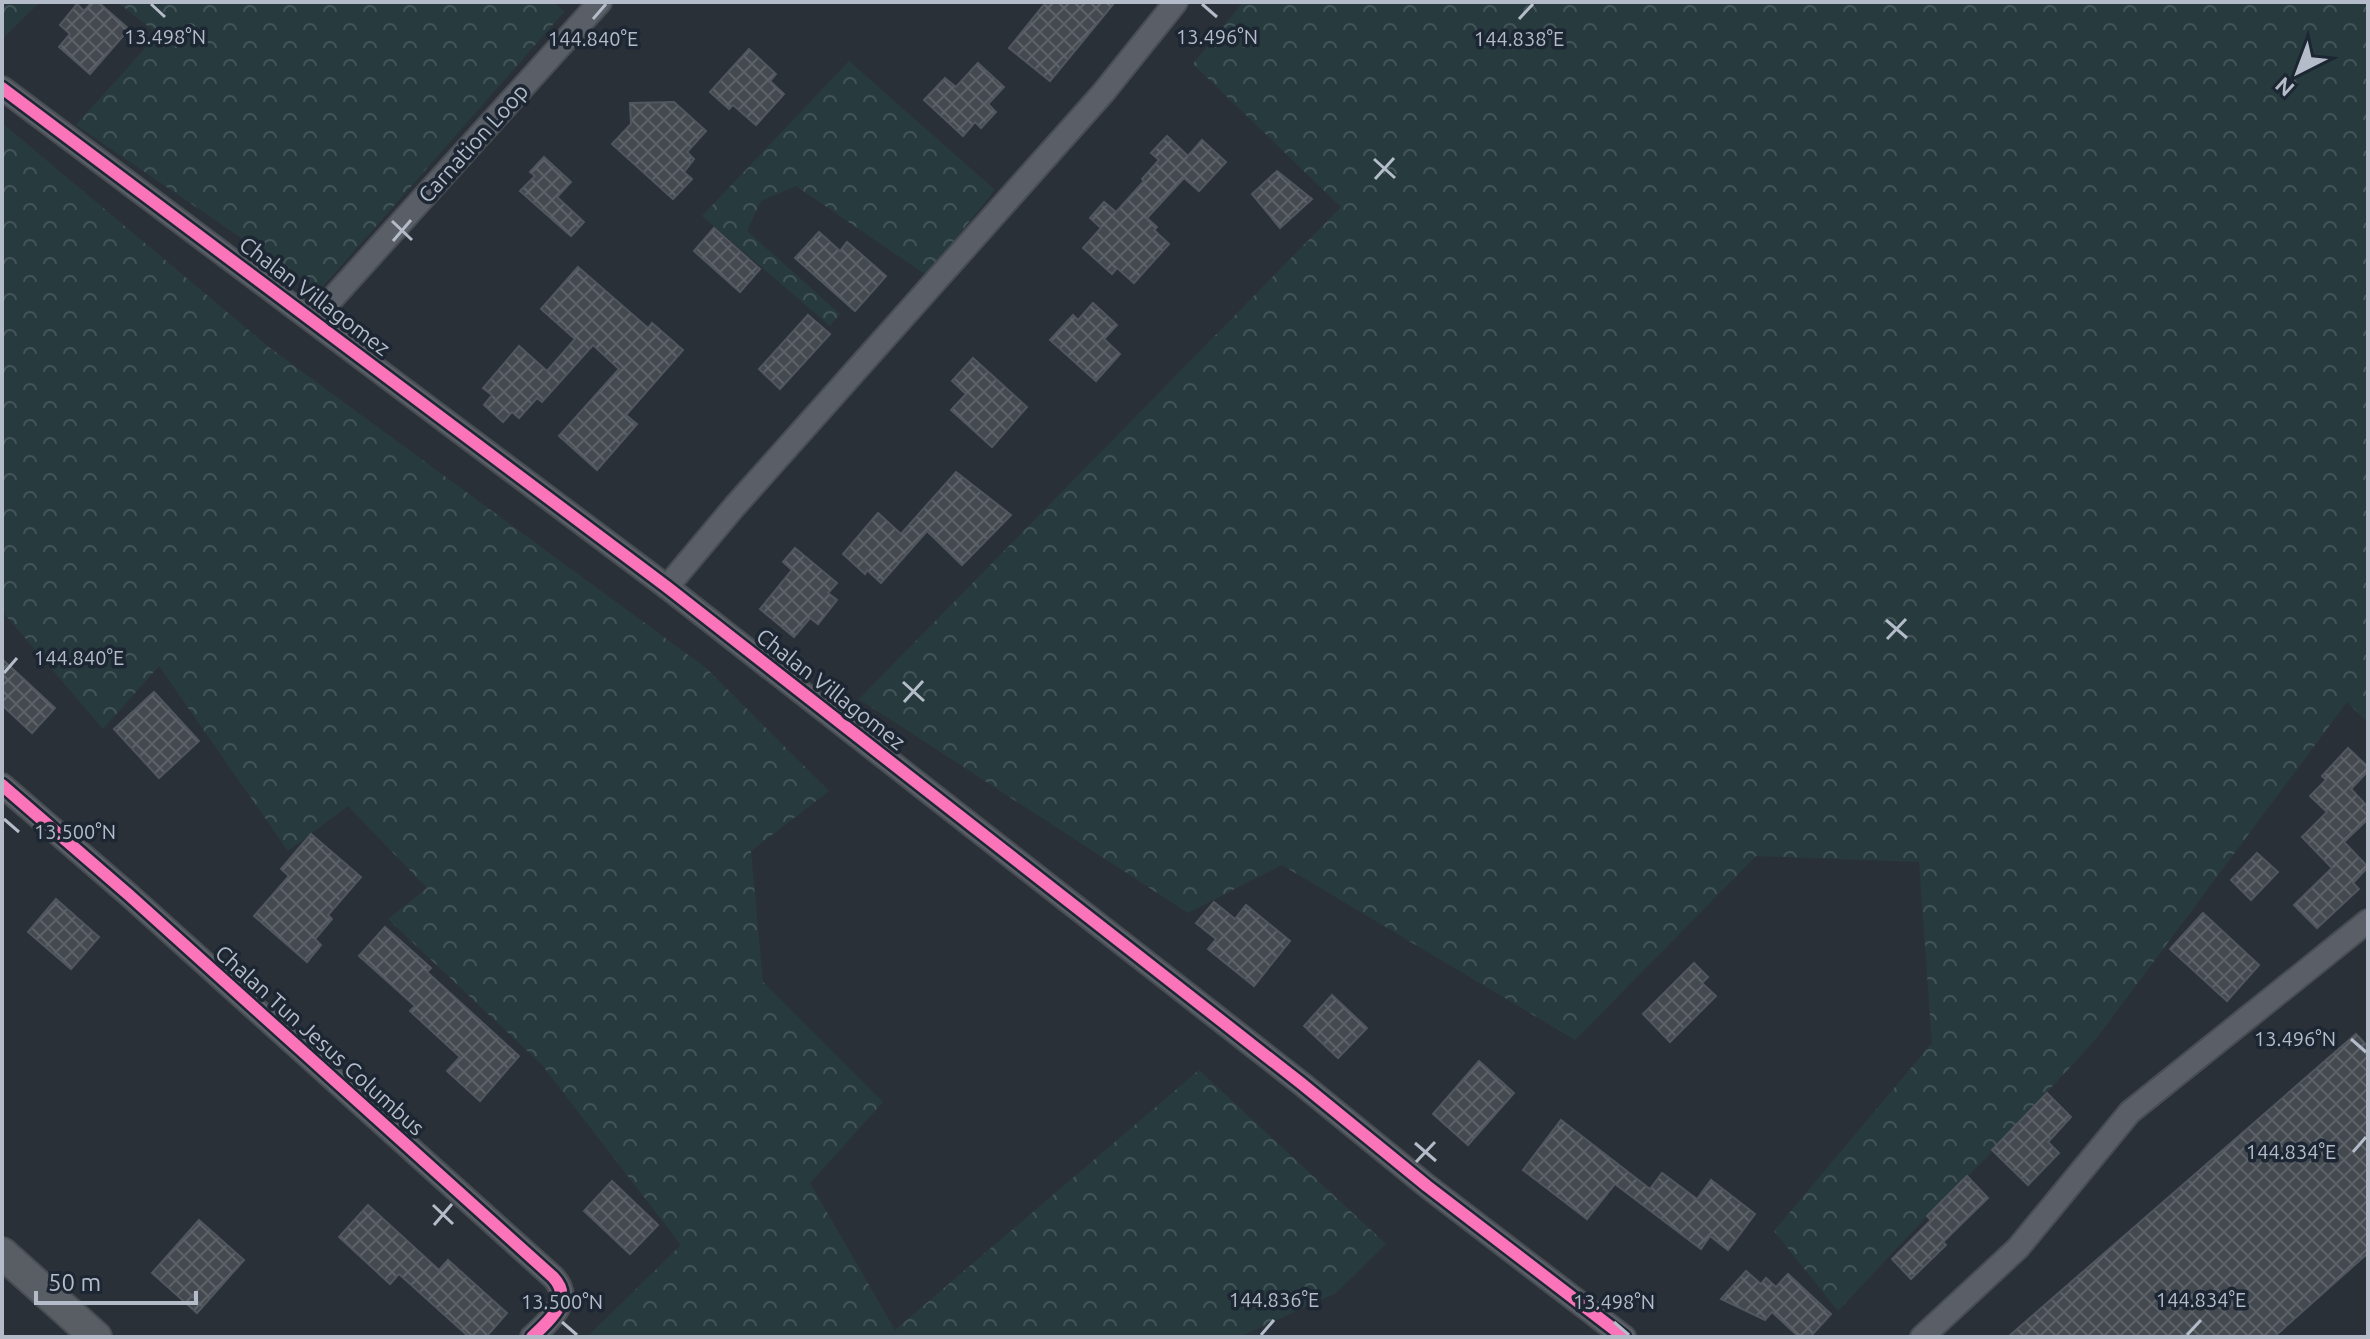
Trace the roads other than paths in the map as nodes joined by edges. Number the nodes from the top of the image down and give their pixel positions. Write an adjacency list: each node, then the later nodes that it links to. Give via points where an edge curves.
1 (600, 2): 4 (street, Carnation Loop)
2 (1176, 2): 5 (street, via 1103,93)
3 (2, 88): 4 (street, Chalan Villagomez)
4 (313, 320): 5 (street, Chalan Villagomez)
5 (667, 587): 11 (street, Chalan Villagomez)
6 (2, 785): 10 (street, Chalan Tun Jesus Columbus, via 553,1277 562,1299)
7 (2368, 921): 12 (street, via 2130,1112 2018,1248)
8 (2, 1253): 9 (main road)
9 (96, 1337)
10 (532, 1337)
11 (1624, 1337)
12 (1922, 1337)

